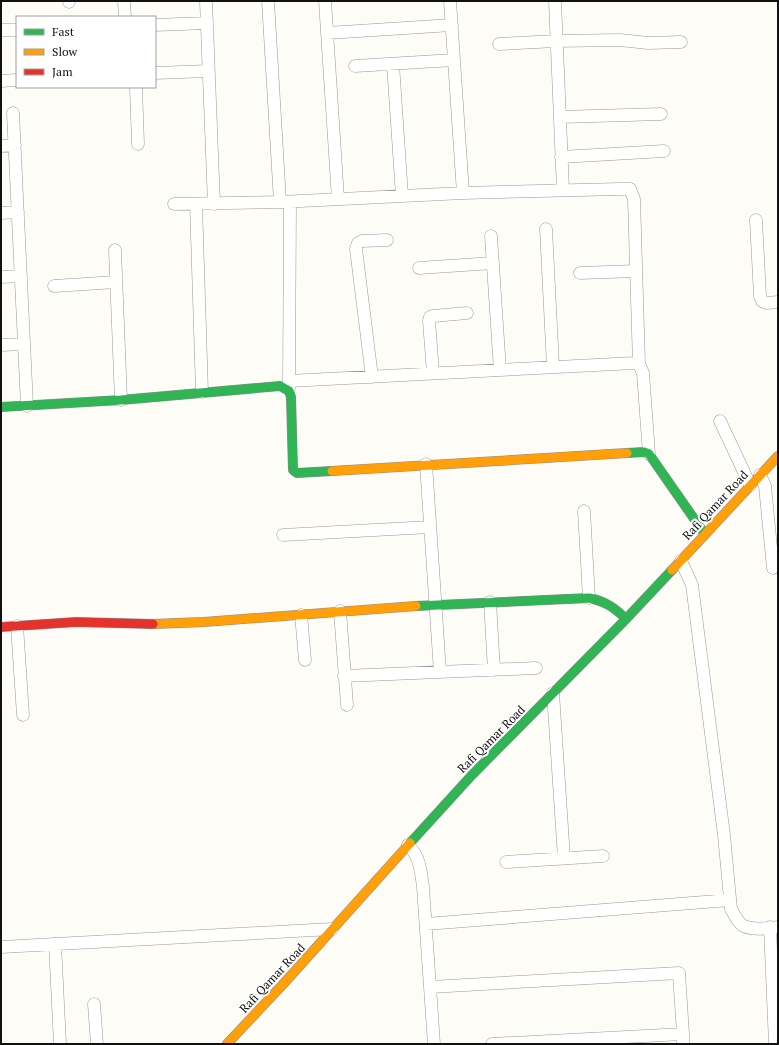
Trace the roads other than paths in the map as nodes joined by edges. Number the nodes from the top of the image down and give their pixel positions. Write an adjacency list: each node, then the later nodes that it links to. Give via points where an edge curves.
1 (124, 1): 7 (street)
2 (206, 1): 8 (street)
3 (268, 1): 37 (street)
4 (324, 1): 13 (street)
5 (450, 1): 10 (street)
6 (555, 1): 14 (street)
7 (125, 16)
8 (207, 23): 9 (street); 20 (street)
9 (156, 25)
10 (452, 25): 13 (street); 17 (street)
11 (1, 30): 12 (street)
12 (16, 30)
13 (327, 33): 36 (street)
14 (556, 41): 15 (street); 16 (street); 27 (street)
15 (681, 42)
16 (499, 44)
17 (454, 60): 18 (street); 34 (street)
18 (393, 64): 19 (street); 35 (street)
19 (355, 66)
20 (208, 71): 21 (street); 40 (street)
21 (156, 73)
22 (16, 80): 23 (street)
23 (1, 81)
24 (136, 88): 28 (street)
25 (13, 113): 29 (street)
26 (661, 114): 27 (street)
27 (560, 117): 32 (street)
28 (138, 144)
29 (15, 145): 30 (street); 41 (street)
30 (1, 146)
31 (664, 151): 32 (street)
32 (562, 157): 33 (street)
33 (563, 190): 34 (street); 50 (street, via 630,190 634,199)
34 (463, 193): 35 (street)
35 (402, 196): 36 (street)
36 (338, 199): 37 (street)
37 (285, 202): 40 (street); 65 (street)
38 (174, 204): 39 (street)
39 (196, 204): 40 (street); 66 (street)
40 (214, 204)
41 (18, 212): 42 (street); 52 (street)
42 (1, 213)
43 (756, 220): 56 (street, via 760,296 766,303)
44 (546, 229): 61 (street)
45 (491, 236): 48 (street)
46 (387, 240): 64 (street, via 362,241 356,249)
47 (115, 250): 54 (street)
48 (493, 263): 49 (street); 62 (street)
49 (419, 268)
50 (636, 271): 51 (street); 60 (street)
51 (580, 273)
52 (21, 276): 53 (street); 58 (street)
53 (1, 277)
54 (116, 282): 55 (street); 67 (street)
55 (54, 286)
56 (778, 302)
57 (467, 313): 63 (street, via 430,317)
58 (24, 344): 59 (street); 68 (street)
59 (1, 345)
60 (640, 364): 61 (street); 71 (street, via 643,373)
61 (553, 366): 62 (street)
62 (500, 370): 63 (street)
63 (433, 373): 64 (street)
64 (372, 377): 65 (street)
65 (289, 386): 66 (street); 73 (street, via 292,404 292,464 293,470 298,473)
66 (202, 392): 67 (street)
67 (121, 400): 68 (street)
68 (27, 406): 69 (street)
69 (1, 407)
70 (720, 421): 75 (street)
71 (649, 454): 73 (street, via 644,452); 78 (street)
72 (778, 456): 74 (street, Rafi Qamar Road)
73 (426, 464): 77 (street)
74 (760, 475): 75 (street, Rafi Qamar Road); 81 (street, via 765,486)
75 (750, 486): 78 (street, Rafi Qamar Road)
76 (584, 511): 82 (street)
77 (430, 527): 79 (street); 84 (street)
78 (704, 534): 80 (street, Rafi Qamar Road)
79 (283, 535)
80 (681, 561): 87 (street, Rafi Qamar Road); 102 (street, via 692,585)
81 (773, 568)
82 (589, 598): 83 (street); 87 (street, via 610,605)
83 (490, 602): 84 (street); 92 (street)
84 (435, 605): 85 (street); 93 (street)
85 (340, 611): 86 (street); 94 (street)
86 (301, 615): 88 (street, via 204,622 76,622); 90 (street)
87 (626, 619): 95 (street, Rafi Qamar Road)
88 (17, 626): 89 (street); 97 (street)
89 (1, 627)
90 (305, 660)
91 (536, 668): 92 (street)
92 (494, 670): 93 (street)
93 (440, 672): 94 (street)
94 (344, 676): 96 (street)
95 (553, 693): 98 (street, Rafi Qamar Road, via 471,776); 100 (street)
96 (347, 705)
97 (23, 715)
98 (408, 845): 103 (street, via 414,850 420,864); 105 (street, Rafi Qamar Road)
99 (603, 856): 100 (street)
100 (564, 858): 101 (street)
101 (506, 862)
102 (730, 900): 103 (street); 104 (street, via 731,908 742,925 751,928)
103 (426, 924): 108 (street)
104 (774, 927): 117 (street)
105 (332, 929): 106 (street); 114 (street, Rafi Qamar Road)
106 (55, 944): 107 (street); 112 (street)
107 (1, 947)
108 (430, 987): 110 (street, via 679,972); 115 (street)
109 (94, 1004): 113 (street)
110 (683, 1039): 111 (street)
111 (520, 1043): 116 (street)
112 (60, 1044)
113 (97, 1044)
114 (227, 1044)
115 (434, 1044)
116 (492, 1044)
117 (775, 1044)

